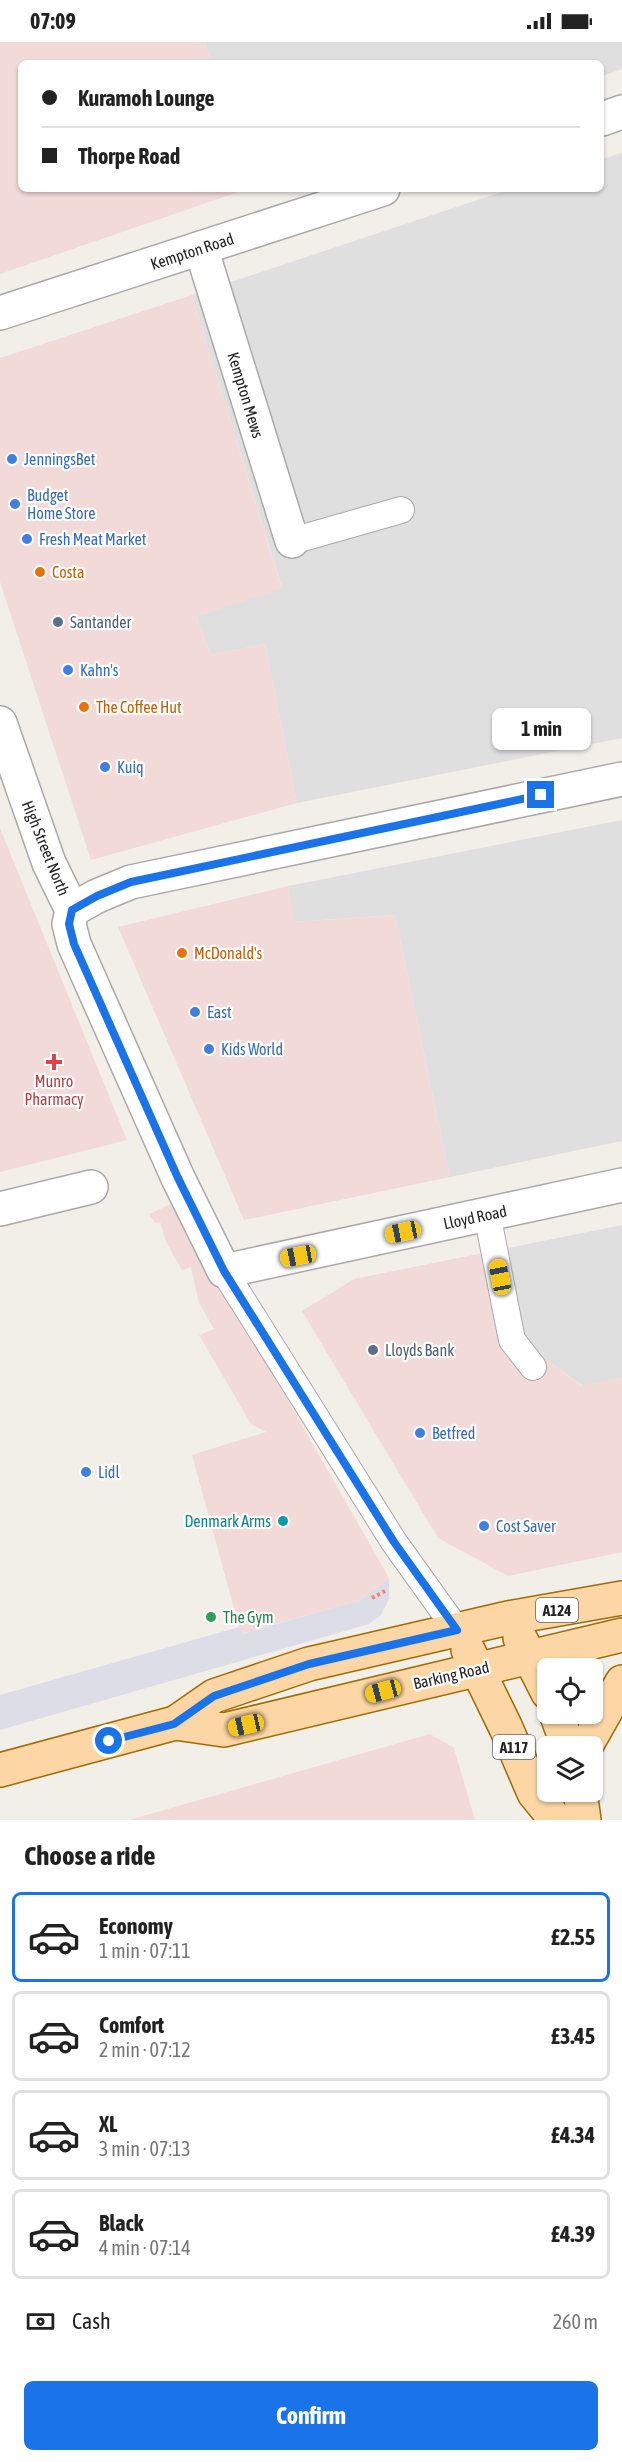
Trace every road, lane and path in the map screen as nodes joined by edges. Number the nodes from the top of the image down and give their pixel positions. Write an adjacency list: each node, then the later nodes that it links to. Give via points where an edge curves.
1 (622, 112): 2 (street)
2 (604, 118)
3 (374, 192): 4 (street, Kempton Road)
4 (201, 248): 5 (street, Kempton Road); 7 (street, Kempton Mews)
5 (0, 313)
6 (400, 510): 7 (lane)
7 (292, 541)
8 (0, 723): 10 (street, High Street North, via 49,863)
9 (622, 779): 10 (street, via 131,882)
10 (72, 910): 15 (street, High Street North, via 69,924 74,944 178,1178)
11 (622, 1185): 14 (street, Lloyd Road)
12 (91, 1187): 13 (street)
13 (0, 1209)
14 (487, 1214): 15 (street, Lloyd Road); 16 (lane, via 512,1340)
15 (224, 1271): 21 (lane, High Street North, via 394,1542)
16 (533, 1367)
17 (389, 1589): 18 (path)
18 (372, 1598)
19 (622, 1598): 20 (main road, Barking Road / A124)
20 (508, 1618): 21 (main road, Barking Road / A124); 23 (main road)
21 (457, 1630): 24 (main road); 27 (main road, Barking Road / A124, via 298,1667 214,1696)
22 (622, 1635): 23 (main road, Barking Road / A124)
23 (530, 1656): 24 (main road, Barking Road / A124); 25 (main road)
24 (478, 1669): 27 (main road, Barking Road / A124, via 224,1730); 31 (main road, A117, via 534,1793)
25 (537, 1670)
26 (622, 1682): 28 (main road)
27 (174, 1724): 29 (main road, Barking Road / A124)
28 (592, 1736)
29 (0, 1770)
30 (582, 1802): 32 (main road)
31 (556, 1820)
32 (584, 1820)

